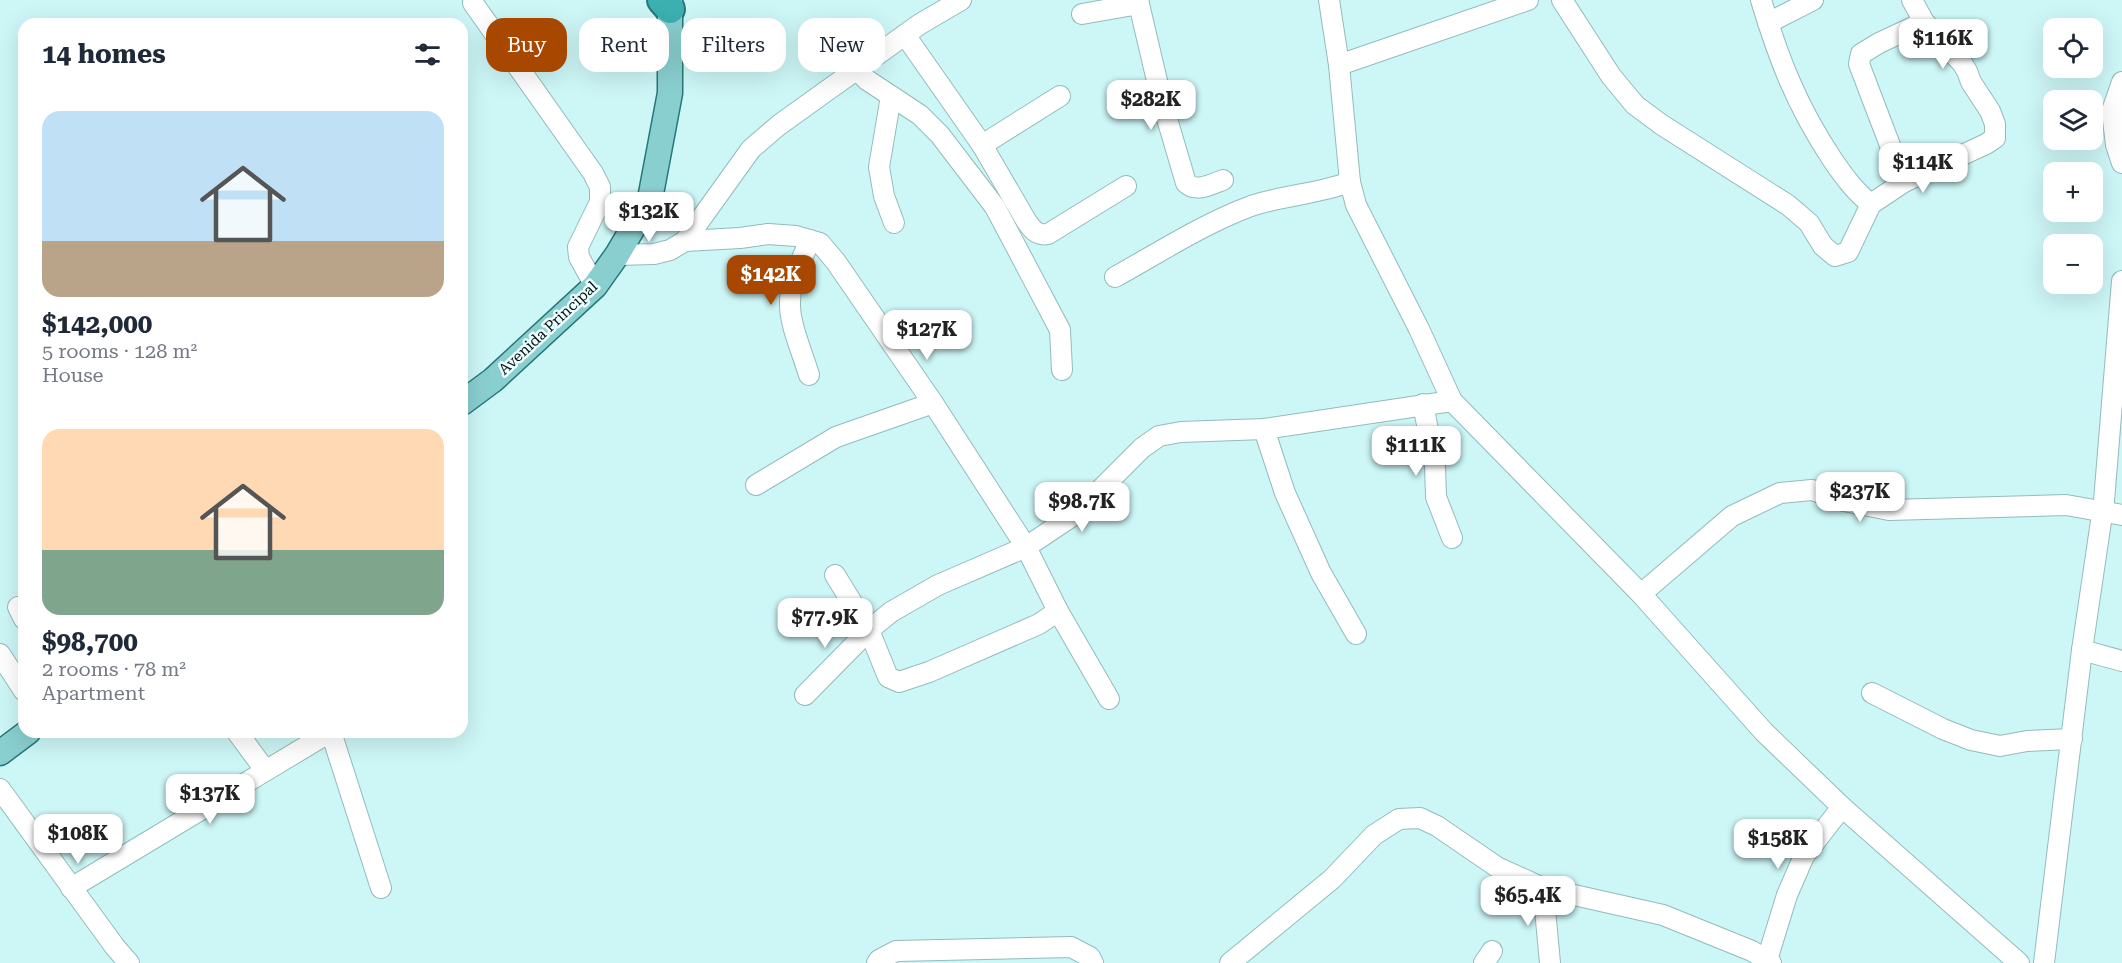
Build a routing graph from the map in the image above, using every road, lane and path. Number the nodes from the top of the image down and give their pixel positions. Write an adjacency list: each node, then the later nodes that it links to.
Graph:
1 (961, 0): 14 (street)
2 (1329, 0): 16 (street)
3 (1528, 0): 16 (street)
4 (1562, 0): 28 (street)
5 (1761, 0): 13 (street)
6 (1813, 0): 13 (street)
7 (1912, 0): 12 (street)
8 (1139, 2): 11 (street); 24 (street)
9 (473, 3): 35 (street)
10 (668, 3): 32 (main road, Avenida Principal)
11 (1082, 14)
12 (1924, 22): 26 (street); 26 (street)
13 (1768, 23): 28 (street)
14 (905, 35): 15 (street); 22 (street)
15 (885, 50)
16 (1339, 65): 25 (street)
17 (854, 72): 31 (street)
18 (860, 72): 20 (street)
19 (2122, 82): 23 (street)
20 (891, 96): 29 (street); 36 (street)
21 (1060, 96): 22 (street)
22 (982, 145): 27 (street)
23 (2122, 163)
24 (1223, 180)
25 (1350, 182): 33 (street); 39 (street)
26 (1904, 182): 28 (street)
27 (1126, 186)
28 (1871, 204)
29 (894, 223)
30 (810, 240): 31 (street); 37 (street); 40 (street)
31 (684, 241): 32 (street)
32 (617, 255): 35 (main road, Avenida Principal)
33 (1115, 277)
34 (2122, 281): 42 (street)
35 (595, 286): 38 (main road, Avenida Principal)
36 (1062, 370)
37 (809, 375)
38 (468, 399)
39 (1452, 401): 41 (street); 49 (street)
40 (933, 403): 44 (street); 47 (street)
41 (1423, 404): 43 (street); 46 (street)
42 (2116, 428): 45 (street)
43 (1264, 429): 47 (street); 52 (street)
44 (756, 485)
45 (2112, 513): 49 (street); 53 (street)
46 (1452, 538)
47 (1026, 547): 50 (street); 51 (street)
48 (835, 575): 51 (street)
49 (1641, 594): 68 (street)
50 (1058, 611): 51 (street); 59 (street)
51 (869, 630): 58 (street)
52 (1356, 634)
53 (2082, 650): 55 (street); 64 (street)
54 (0, 654): 56 (street)
55 (2122, 661)
56 (18, 682)
57 (1872, 693): 64 (street)
58 (806, 695)
59 (1109, 699)
60 (20, 738): 65 (main road)
61 (241, 738): 66 (street)
62 (321, 738): 66 (street)
63 (333, 738): 70 (street)
64 (2072, 739): 79 (street)
65 (0, 753)
66 (265, 770): 69 (street)
67 (0, 789): 69 (street)
68 (1842, 807): 72 (street); 78 (street)
69 (71, 888): 73 (street)
70 (381, 888)
71 (1543, 888): 72 (street); 76 (street); 77 (street)
72 (1769, 961)
73 (129, 963)
74 (877, 963): 75 (street)
75 (1093, 963)
76 (1230, 963)
77 (1550, 963)
78 (2019, 963)
79 (2044, 963)

